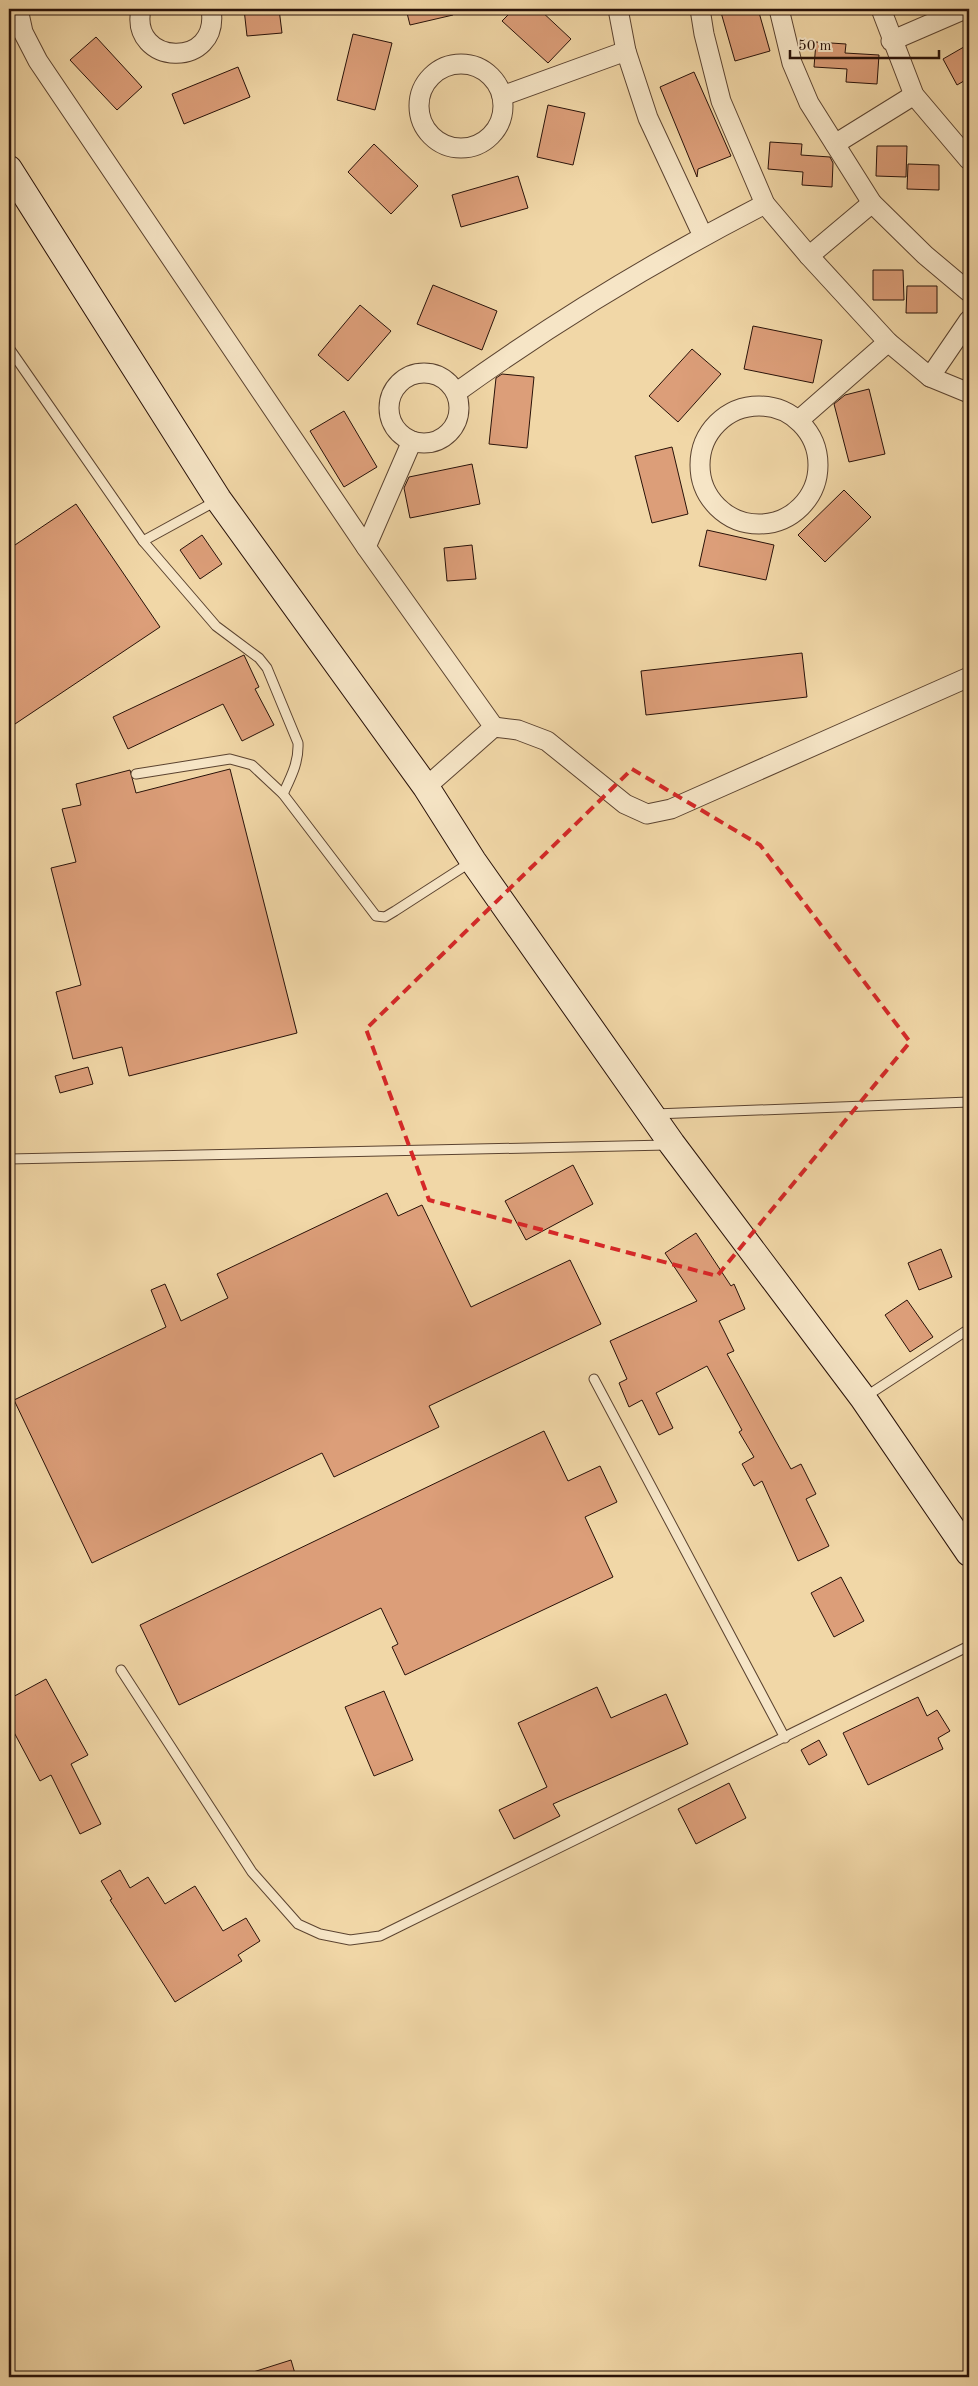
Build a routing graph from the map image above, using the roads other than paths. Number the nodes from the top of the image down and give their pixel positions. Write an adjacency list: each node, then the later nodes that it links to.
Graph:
1 (18, 9): 31 (street)
2 (142, 9): 3 (street)
3 (211, 9)
4 (618, 9): 10 (street)
5 (700, 9): 17 (street)
6 (779, 9): 13 (street)
7 (881, 9): 9 (street)
8 (965, 9): 9 (street)
9 (892, 41): 11 (street)
10 (626, 51): 12 (street); 18 (street)
11 (914, 94): 13 (street); 14 (street)
12 (502, 96): 12 (street)
13 (835, 144): 16 (street)
14 (969, 160)
15 (9, 169): 29 (main road)
16 (872, 203): 19 (street); 20 (street)
17 (765, 204): 18 (street); 19 (street)
18 (703, 236): 25 (street)
19 (809, 256): 22 (street)
20 (969, 292)
21 (969, 320): 24 (street)
22 (888, 342): 24 (street); 27 (street)
23 (9, 348): 30 (lane)
24 (930, 377): 26 (street)
25 (456, 392): 28 (street); 28 (street)
26 (969, 393)
27 (799, 420): 27 (street)
28 (412, 441): 31 (street)
29 (218, 499): 30 (lane); 35 (main road)
30 (143, 541): 36 (lane)
31 (366, 546): 33 (street)
32 (969, 677): 33 (street)
33 (494, 728): 35 (street)
34 (136, 774): 36 (lane)
35 (426, 788): 37 (main road)
36 (283, 794): 37 (lane)
37 (473, 861): 39 (main road)
38 (969, 1102): 39 (lane)
39 (651, 1114): 40 (main road)
40 (672, 1144): 41 (lane); 44 (main road)
41 (9, 1158)
42 (968, 1334): 44 (lane)
43 (594, 1379): 48 (lane)
44 (863, 1398): 45 (main road)
45 (969, 1553)
46 (969, 1646): 48 (lane)
47 (121, 1670): 48 (lane)
48 (785, 1738)

